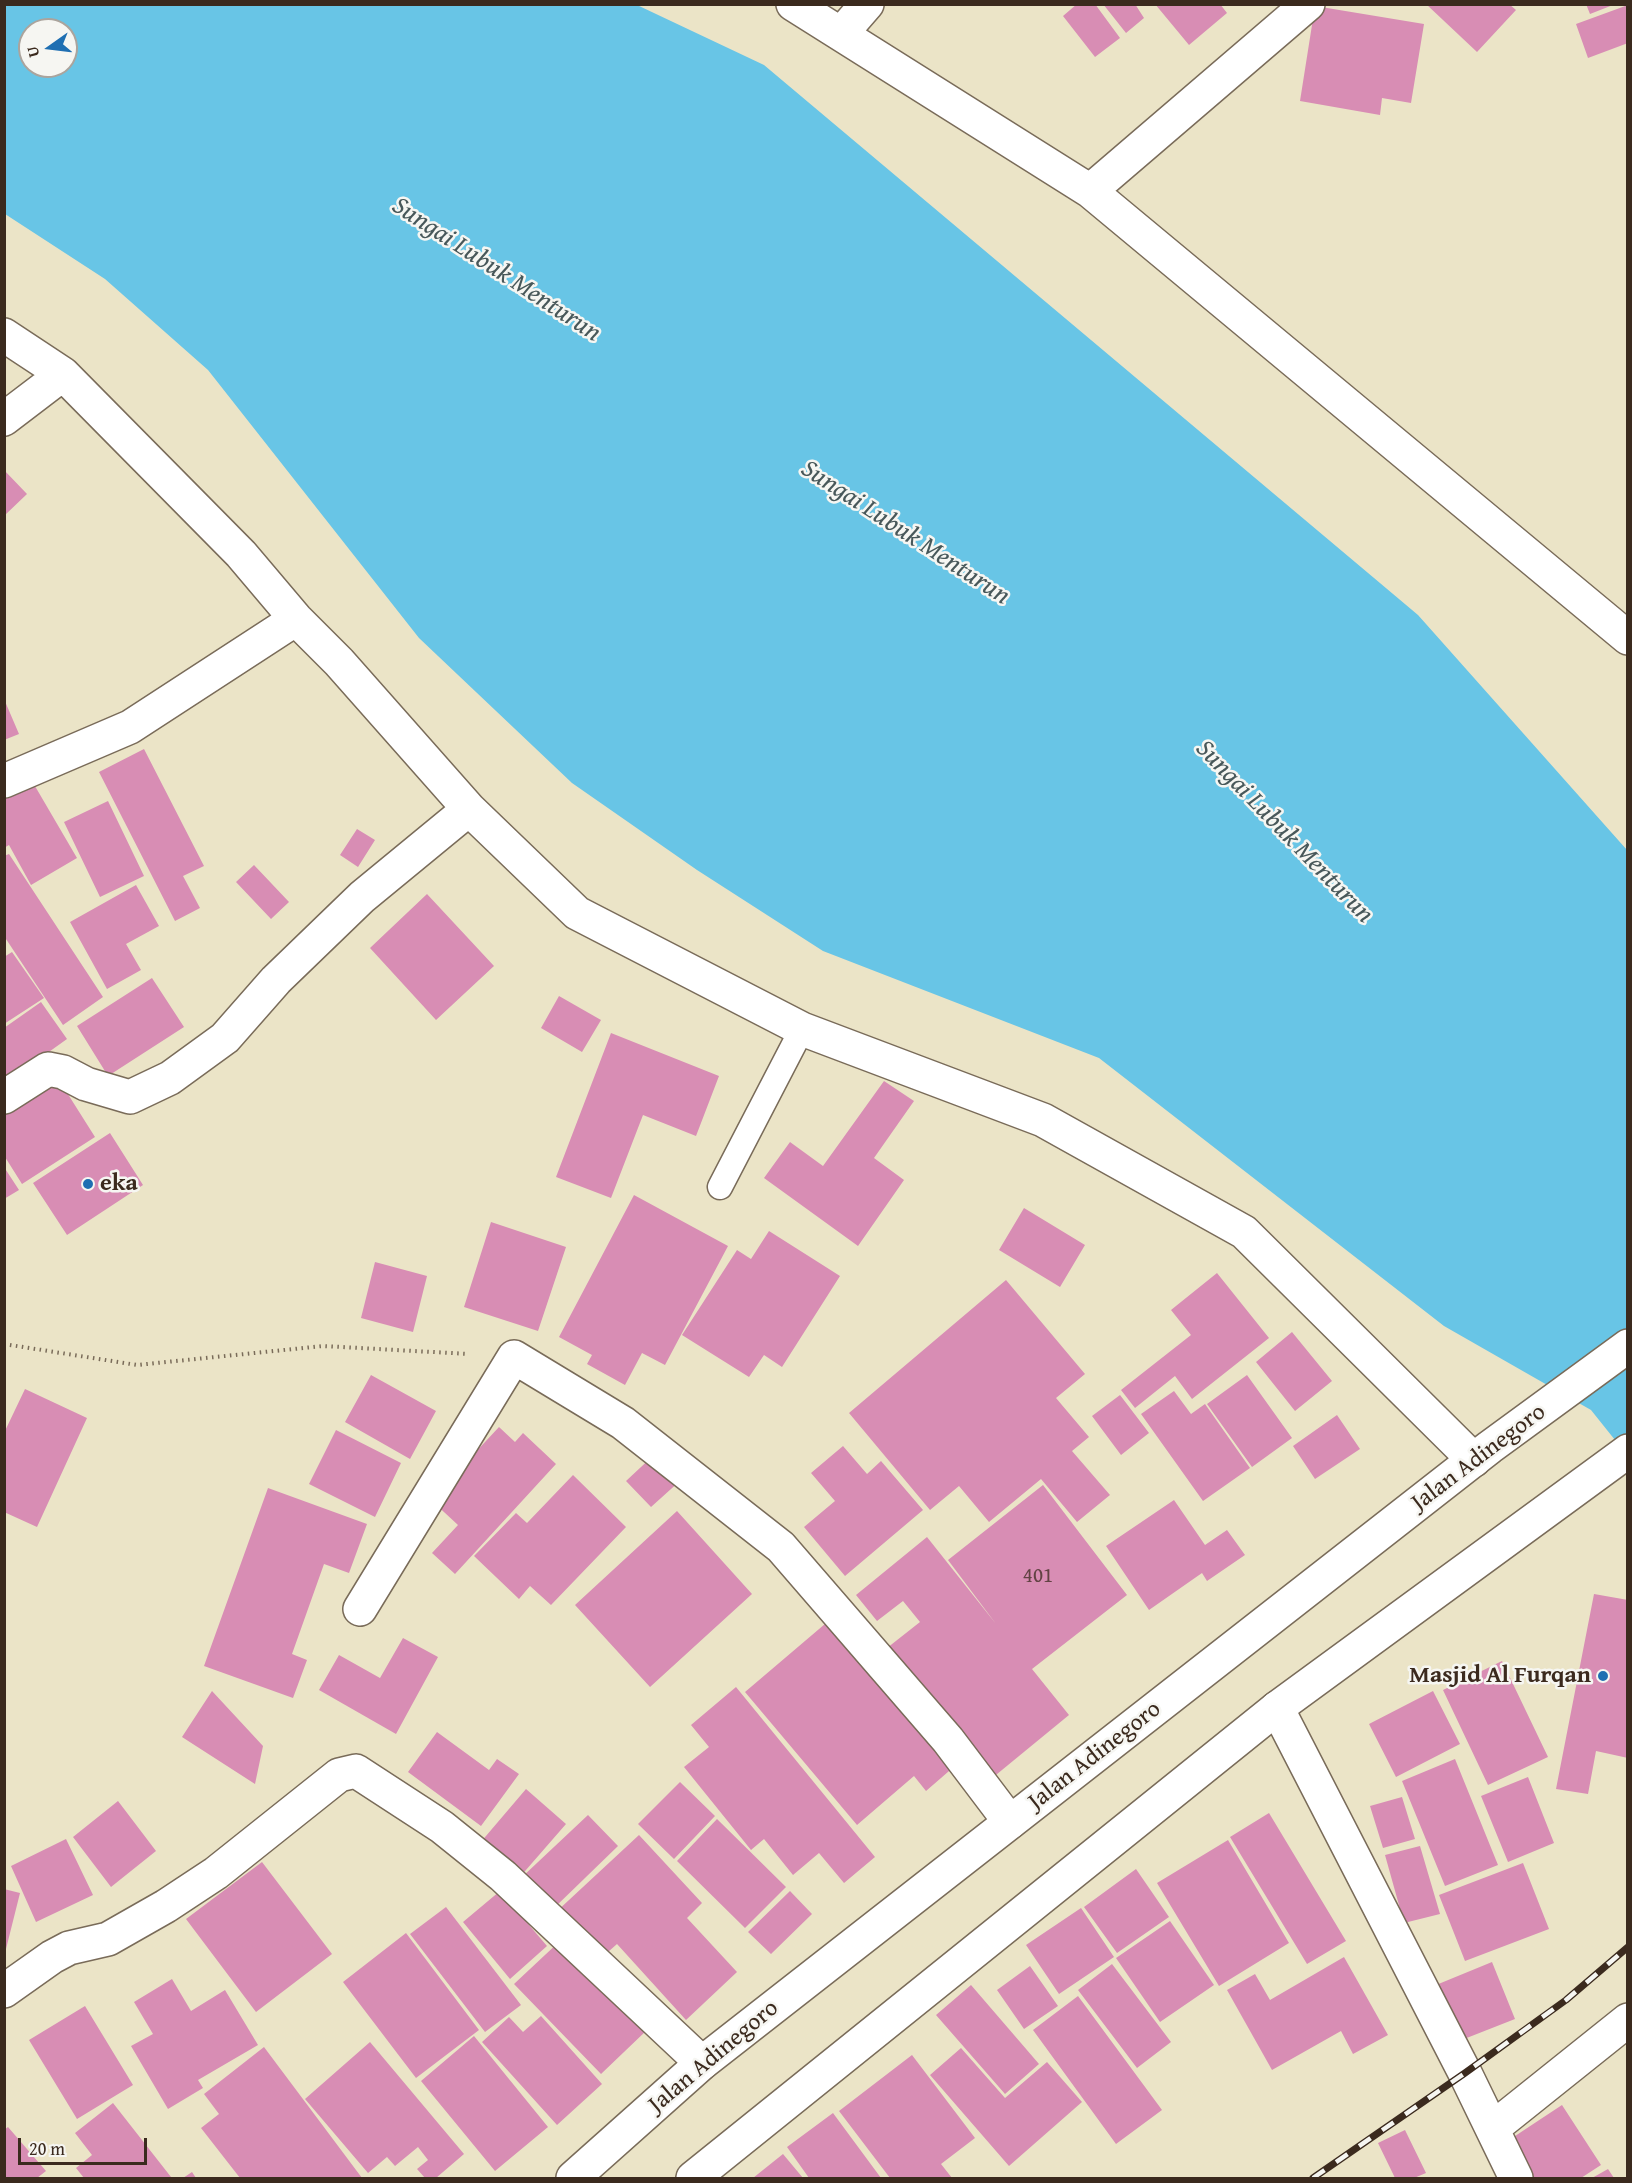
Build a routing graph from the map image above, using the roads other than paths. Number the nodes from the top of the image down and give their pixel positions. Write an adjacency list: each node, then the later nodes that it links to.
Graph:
1 (867, 4): 4 (main road)
2 (1308, 4): 5 (main road)
3 (794, 5): 4 (main road)
4 (841, 34): 5 (main road)
5 (1090, 191): 10 (main road)
6 (4, 335): 7 (main road)
7 (63, 374): 8 (main road); 9 (main road)
8 (4, 420)
9 (296, 619): 11 (main road); 12 (main road)
10 (1628, 639)
11 (4, 781)
12 (469, 809): 13 (main road); 14 (main road)
13 (801, 1029): 15 (lane); 18 (main road)
14 (4, 1097)
15 (720, 1187)
16 (1628, 1346): 18 (main road, Jalan Adinegoro)
17 (1628, 1451): 20 (main road)
18 (1482, 1454): 21 (main road, Jalan Adinegoro)
19 (360, 1609): 21 (main road)
20 (1277, 1708): 25 (main road); 27 (main road)
21 (1010, 1822): 24 (main road, Jalan Adinegoro)
22 (4, 1991): 24 (main road)
23 (1628, 2020): 25 (main road)
24 (702, 2063): 26 (main road, Jalan Adinegoro)
25 (1493, 2128): 28 (main road)
26 (573, 2178)
27 (693, 2178)
28 (1515, 2178)

